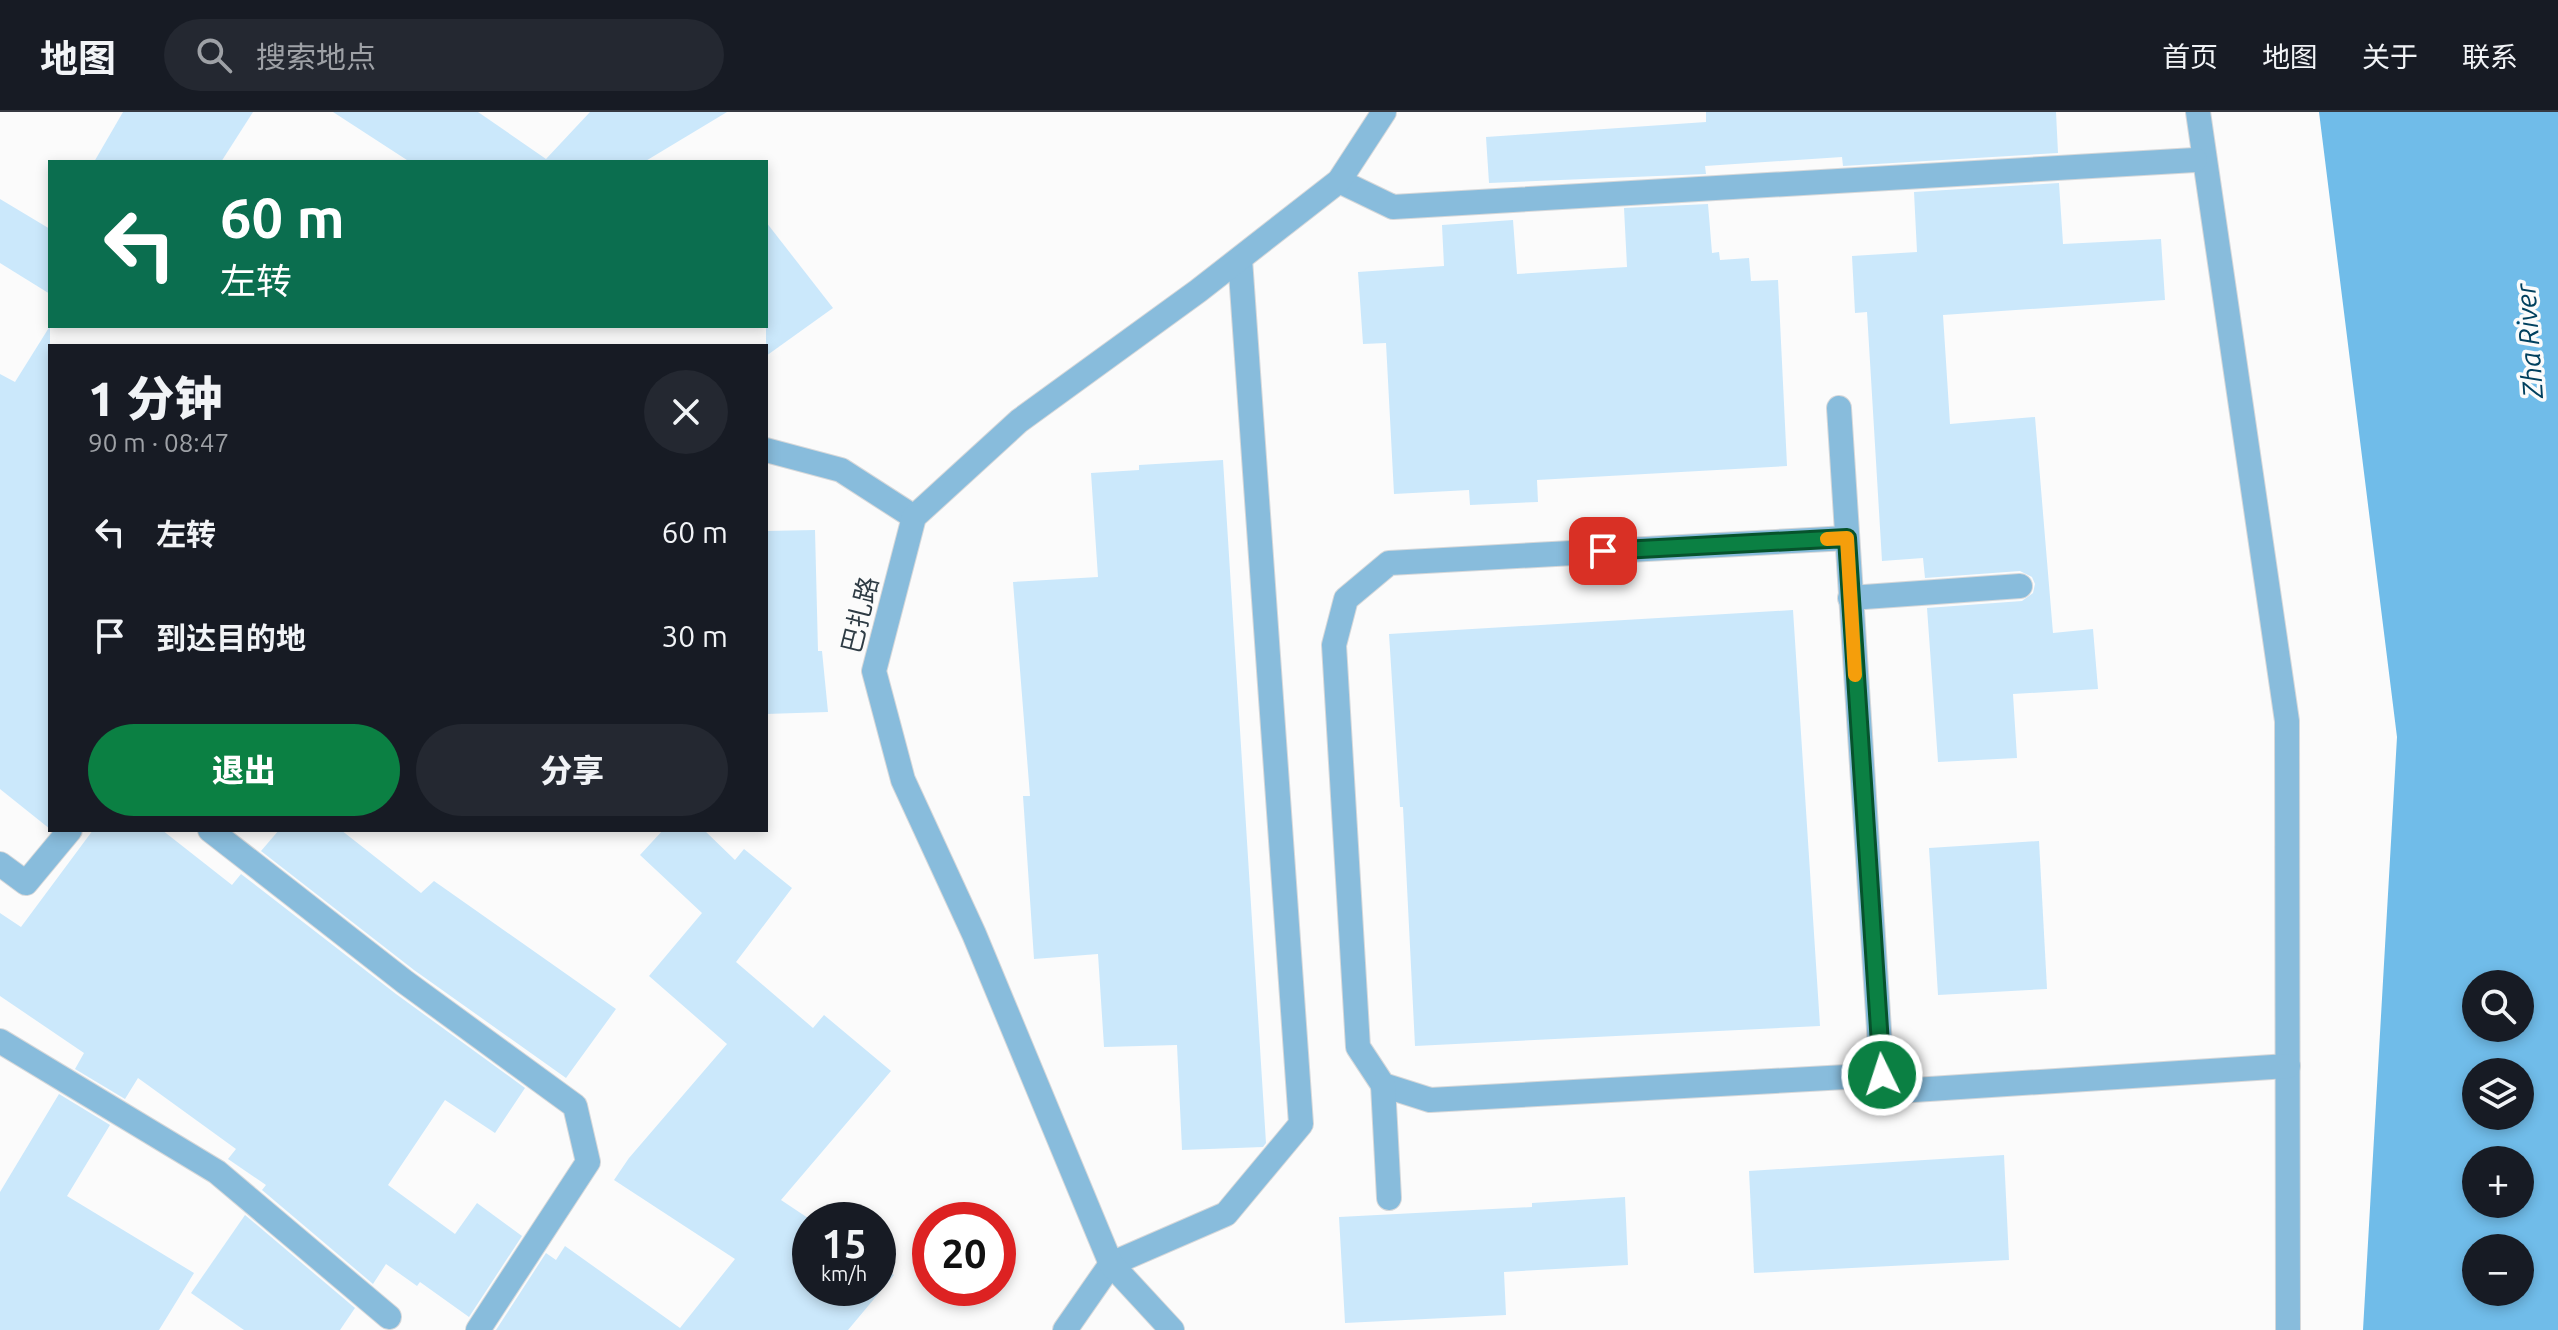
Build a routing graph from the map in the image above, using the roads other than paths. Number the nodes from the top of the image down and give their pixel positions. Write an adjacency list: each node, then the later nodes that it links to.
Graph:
1 (1384, 112): 4 (street)
2 (2198, 112): 16 (street)
3 (2195, 160): 4 (street)
4 (1339, 181): 5 (street)
5 (1240, 259): 8 (street); 20 (street)
6 (1839, 408): 9 (street)
7 (768, 451): 8 (street)
8 (914, 517): 20 (street, 巴扎路)
9 (1847, 538): 11 (street); 18 (street)
10 (2020, 586): 11 (street)
11 (1850, 598): 17 (street)
12 (68, 832): 14 (street)
13 (223, 834): 22 (street)
14 (0, 864)
15 (0, 1041): 21 (street)
16 (2288, 1066): 17 (street); 25 (street)
17 (1882, 1075): 18 (street)
18 (1383, 1085): 19 (street)
19 (1389, 1198)
20 (1111, 1264): 23 (street); 24 (street, 巴扎路)
21 (391, 1326)
22 (478, 1330)
23 (1065, 1330)
24 (1172, 1330)
25 (2288, 1330)

